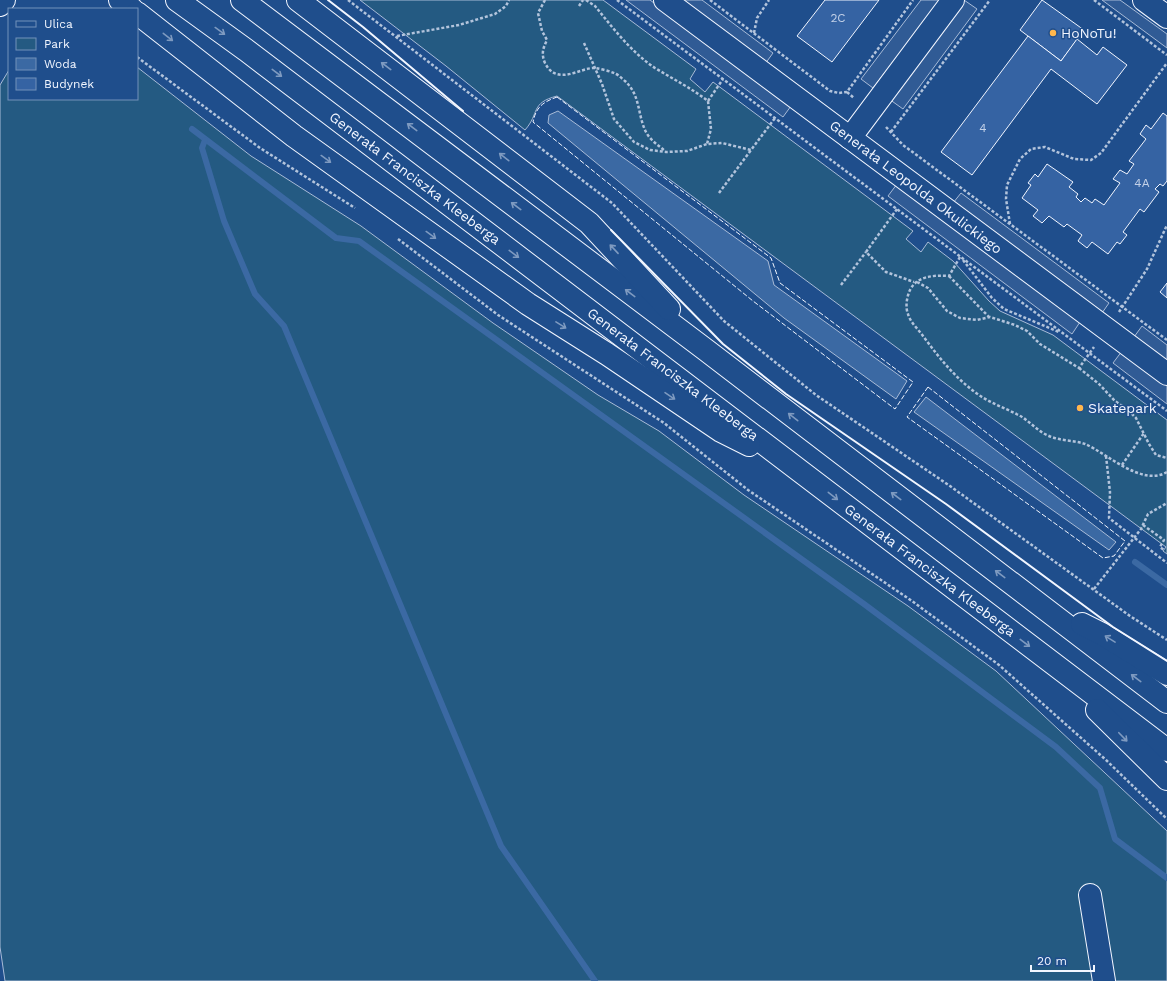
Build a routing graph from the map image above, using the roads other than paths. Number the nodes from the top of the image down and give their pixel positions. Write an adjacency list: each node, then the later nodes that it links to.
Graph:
1 (4, 0): 9 (main road)
2 (120, 0): 10 (main road)
3 (177, 0): 16 (main road, Generała Franciszka Kleeberga, one-way to 16)
4 (242, 0): 14 (main road, one-way to 4)
5 (298, 0): 14 (main road, one-way to 5)
6 (664, 0): 13 (main road, Generała Leopolda Okulickiego)
7 (953, 0): 13 (main road)
8 (1147, 1): 12 (main road)
9 (0, 4)
10 (131, 8)
11 (138, 14): 16 (main road, one-way to 16)
12 (1167, 17)
13 (850, 138): 15 (main road, Generała Leopolda Okulickiego)
14 (706, 350): 17 (main road, one-way to 14)
15 (1167, 374)
16 (802, 472): 18 (main road, Generała Franciszka Kleeberga, one-way to 18)
17 (1031, 598): 19 (main road, one-way to 17); 20 (main road, one-way to 17)
18 (1047, 659): 21 (main road, Generała Franciszka Kleeberga); 22 (main road, one-way to 22)
19 (1167, 674)
20 (1167, 702)
21 (1167, 750)
22 (1167, 779)
23 (1090, 895): 24 (main road)
24 (1104, 981)

